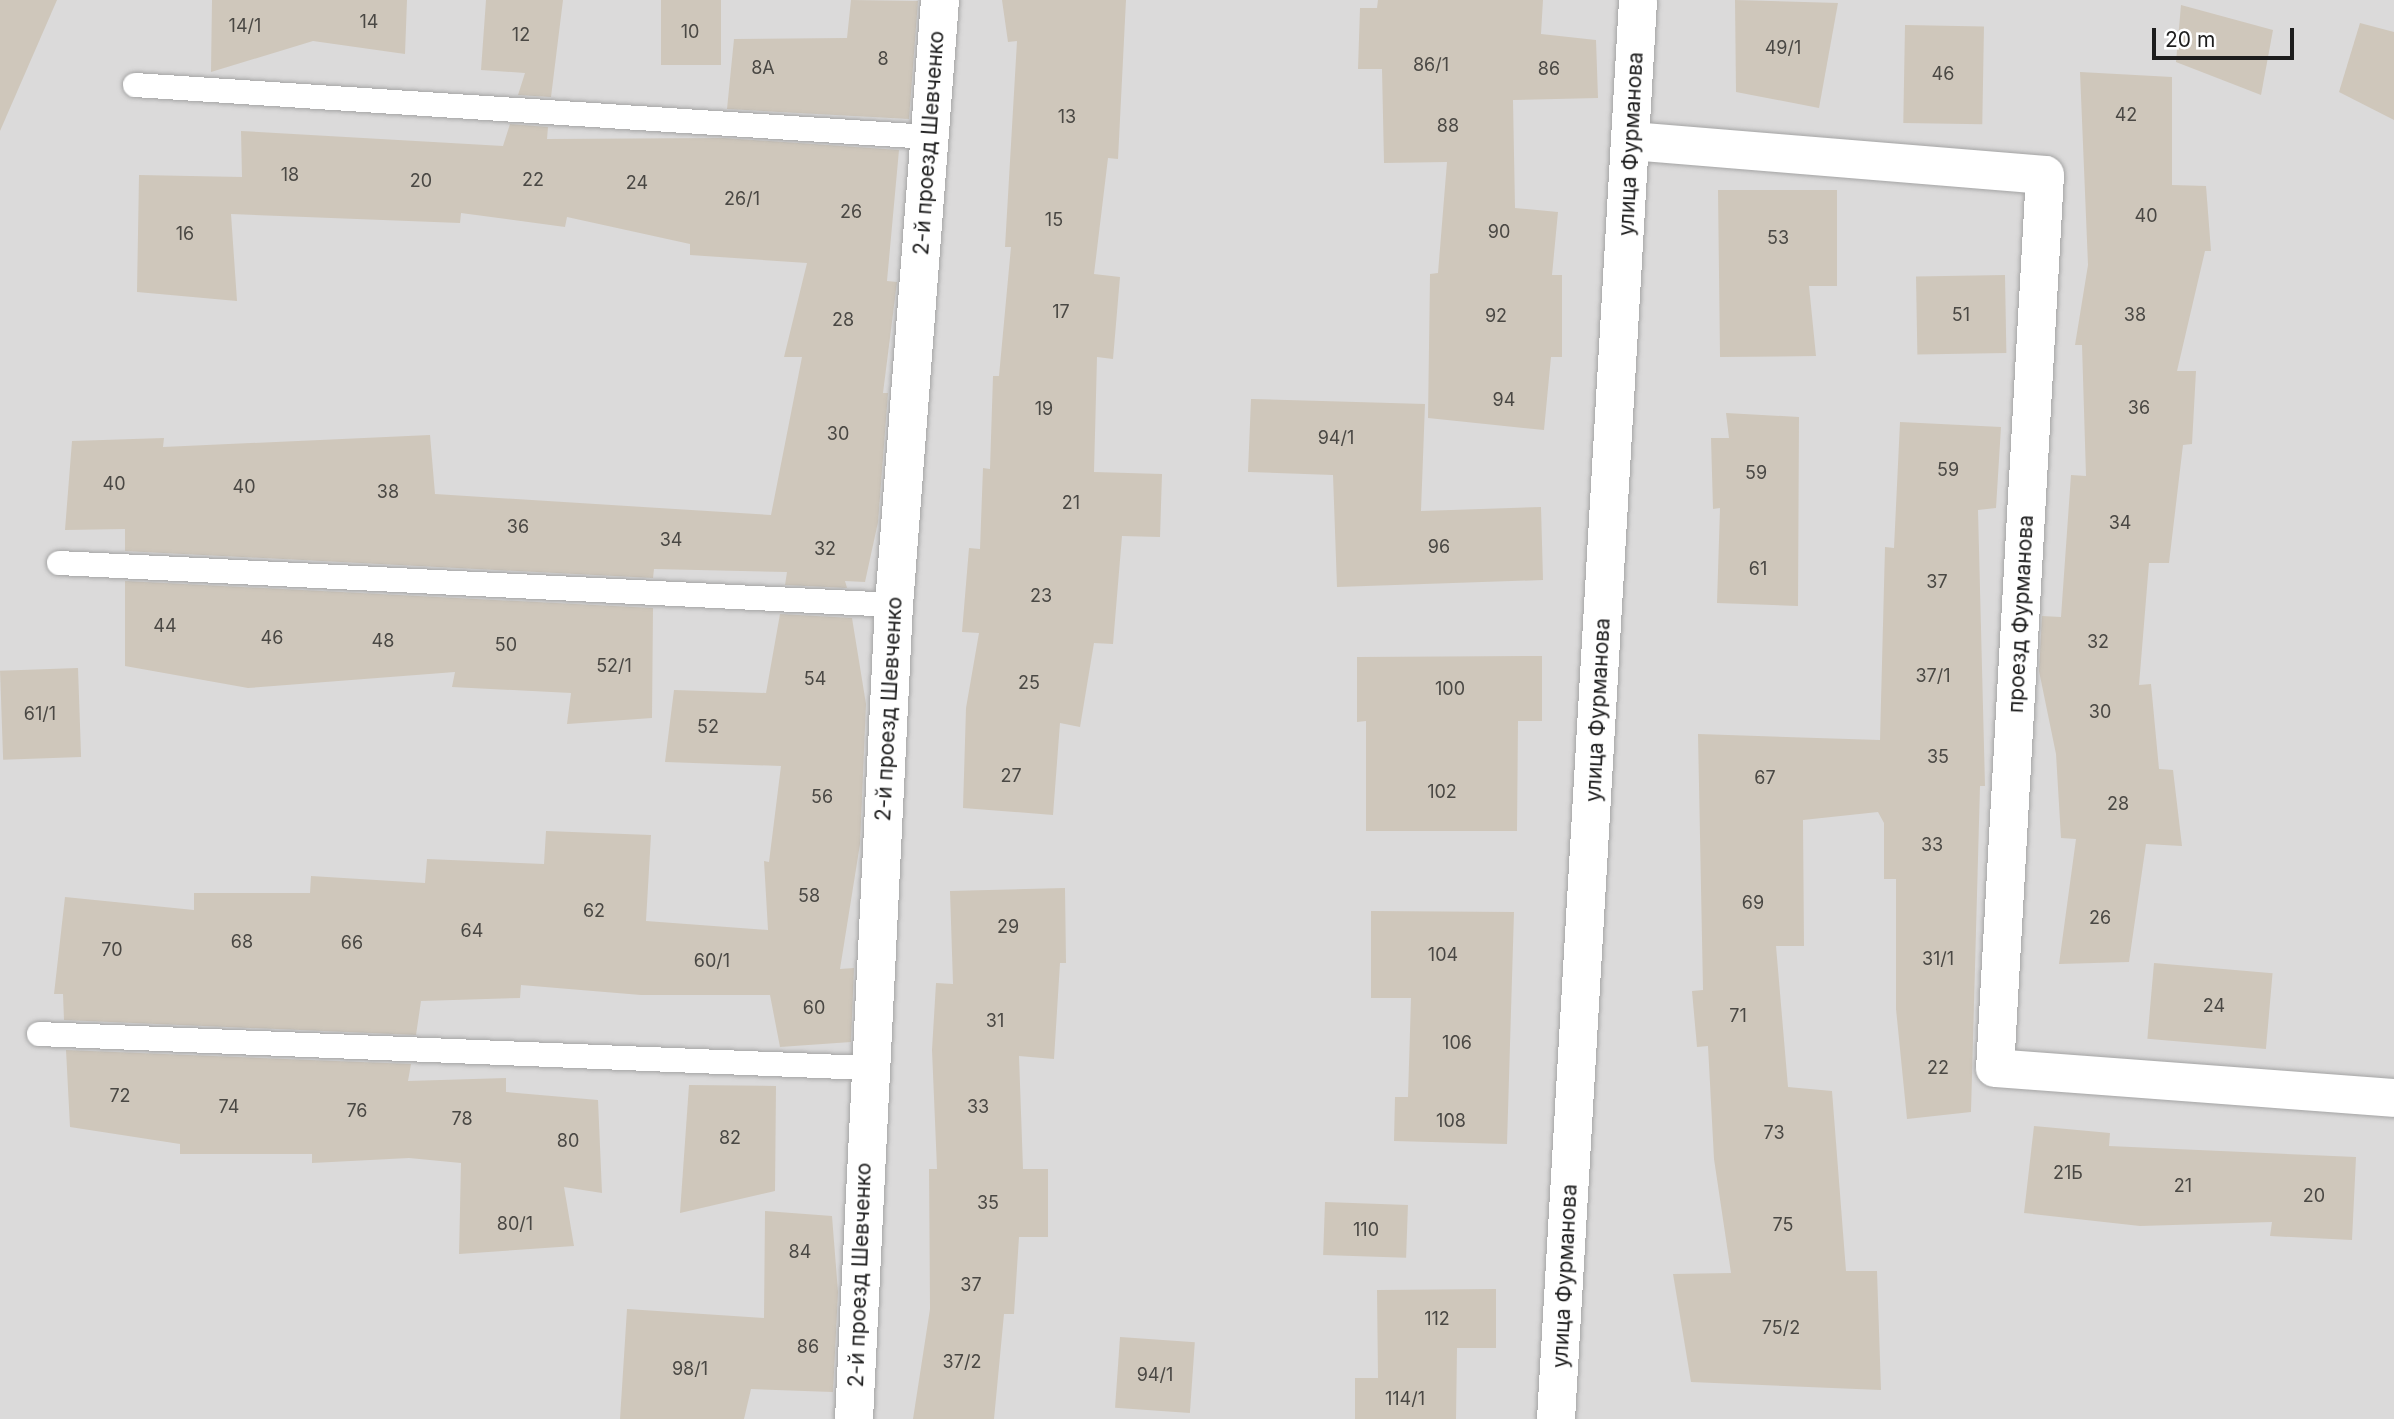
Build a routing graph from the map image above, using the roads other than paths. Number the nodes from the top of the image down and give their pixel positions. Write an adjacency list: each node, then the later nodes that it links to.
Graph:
1 (940, 0): 4 (street, 2-й проезд Шевченко)
2 (1638, 0): 5 (street, улица Фурманова)
3 (135, 85): 4 (lane)
4 (929, 137): 7 (street, 2-й проезд Шевченко)
5 (1632, 141): 10 (street, проезд Фурманова); 12 (street, улица Фурманова)
6 (58, 563): 7 (lane)
7 (894, 604): 9 (street, 2-й проезд Шевченко)
8 (39, 1034): 9 (lane)
9 (868, 1068): 11 (street, 2-й проезд Шевченко)
10 (2394, 1098)
11 (854, 1419)
12 (1556, 1419)

